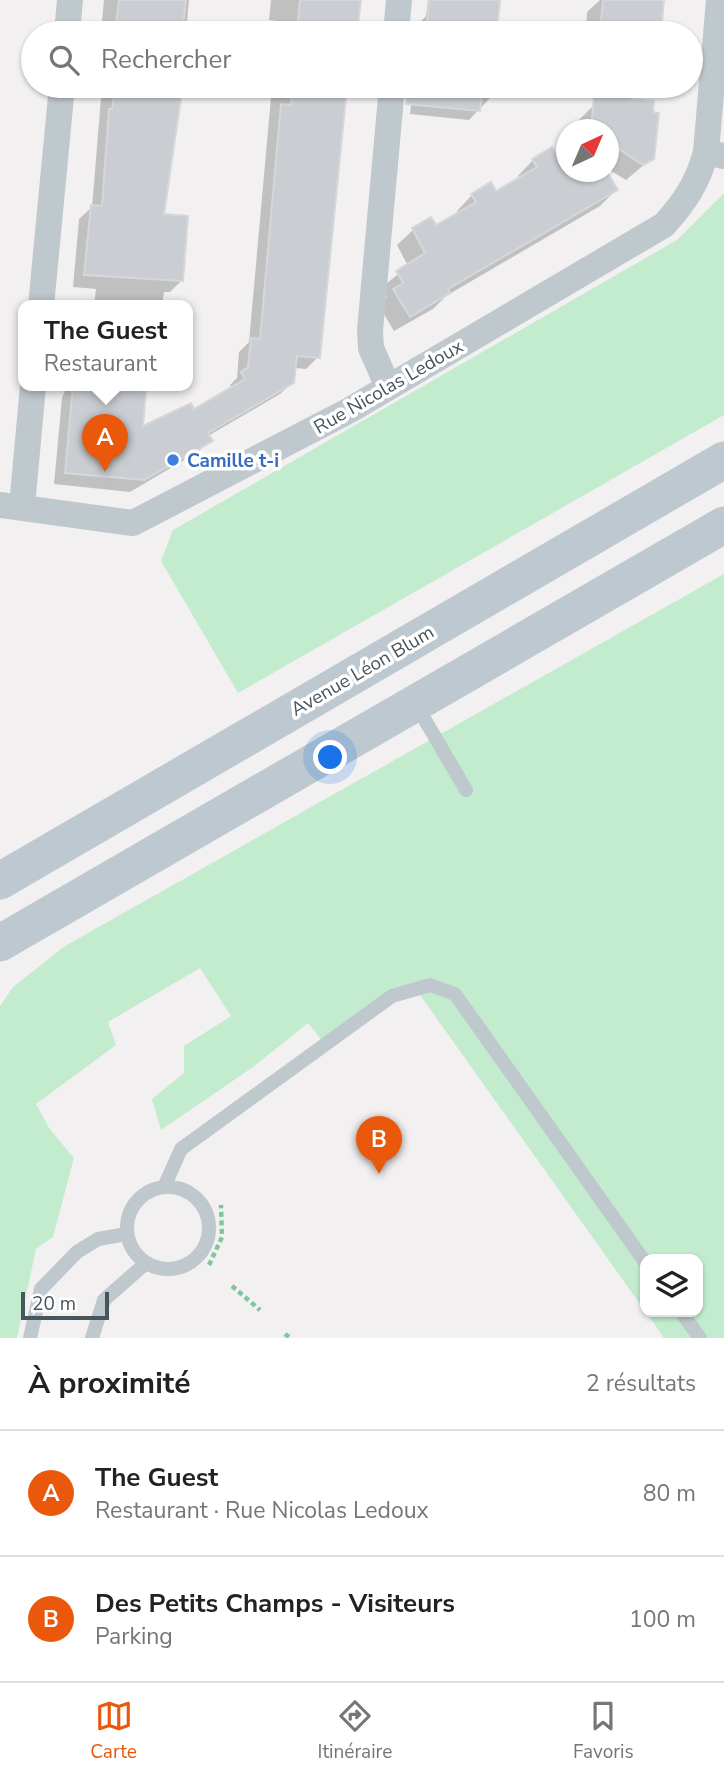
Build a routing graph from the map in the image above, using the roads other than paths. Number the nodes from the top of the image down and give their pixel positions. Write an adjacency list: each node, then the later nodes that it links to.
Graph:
1 (71, 0): 4 (street)
2 (399, 0): 5 (street)
3 (719, 0): 8 (street, Rue Nicolas Ledoux)
4 (68, 21)
5 (397, 21)
6 (61, 98): 9 (street)
7 (390, 98): 10 (street)
8 (715, 154): 10 (street, Rue Nicolas Ledoux)
9 (42, 300)
10 (388, 387): 13 (street, Rue Nicolas Ledoux)
11 (32, 391): 13 (street)
12 (724, 460): 17 (main road, Avenue Léon Blum)
13 (11, 506)
14 (724, 525): 15 (main road)
15 (415, 703): 16 (lane); 18 (main road)
16 (466, 790)
17 (0, 881)
18 (0, 943)
19 (164, 1187): 20 (lane); 21 (lane); 22 (lane)
20 (127, 1234): 22 (lane); 24 (lane)
21 (640, 1255)
22 (146, 1263): 25 (lane)
23 (684, 1317): 26 (lane)
24 (30, 1338)
25 (92, 1338)
26 (699, 1338)

